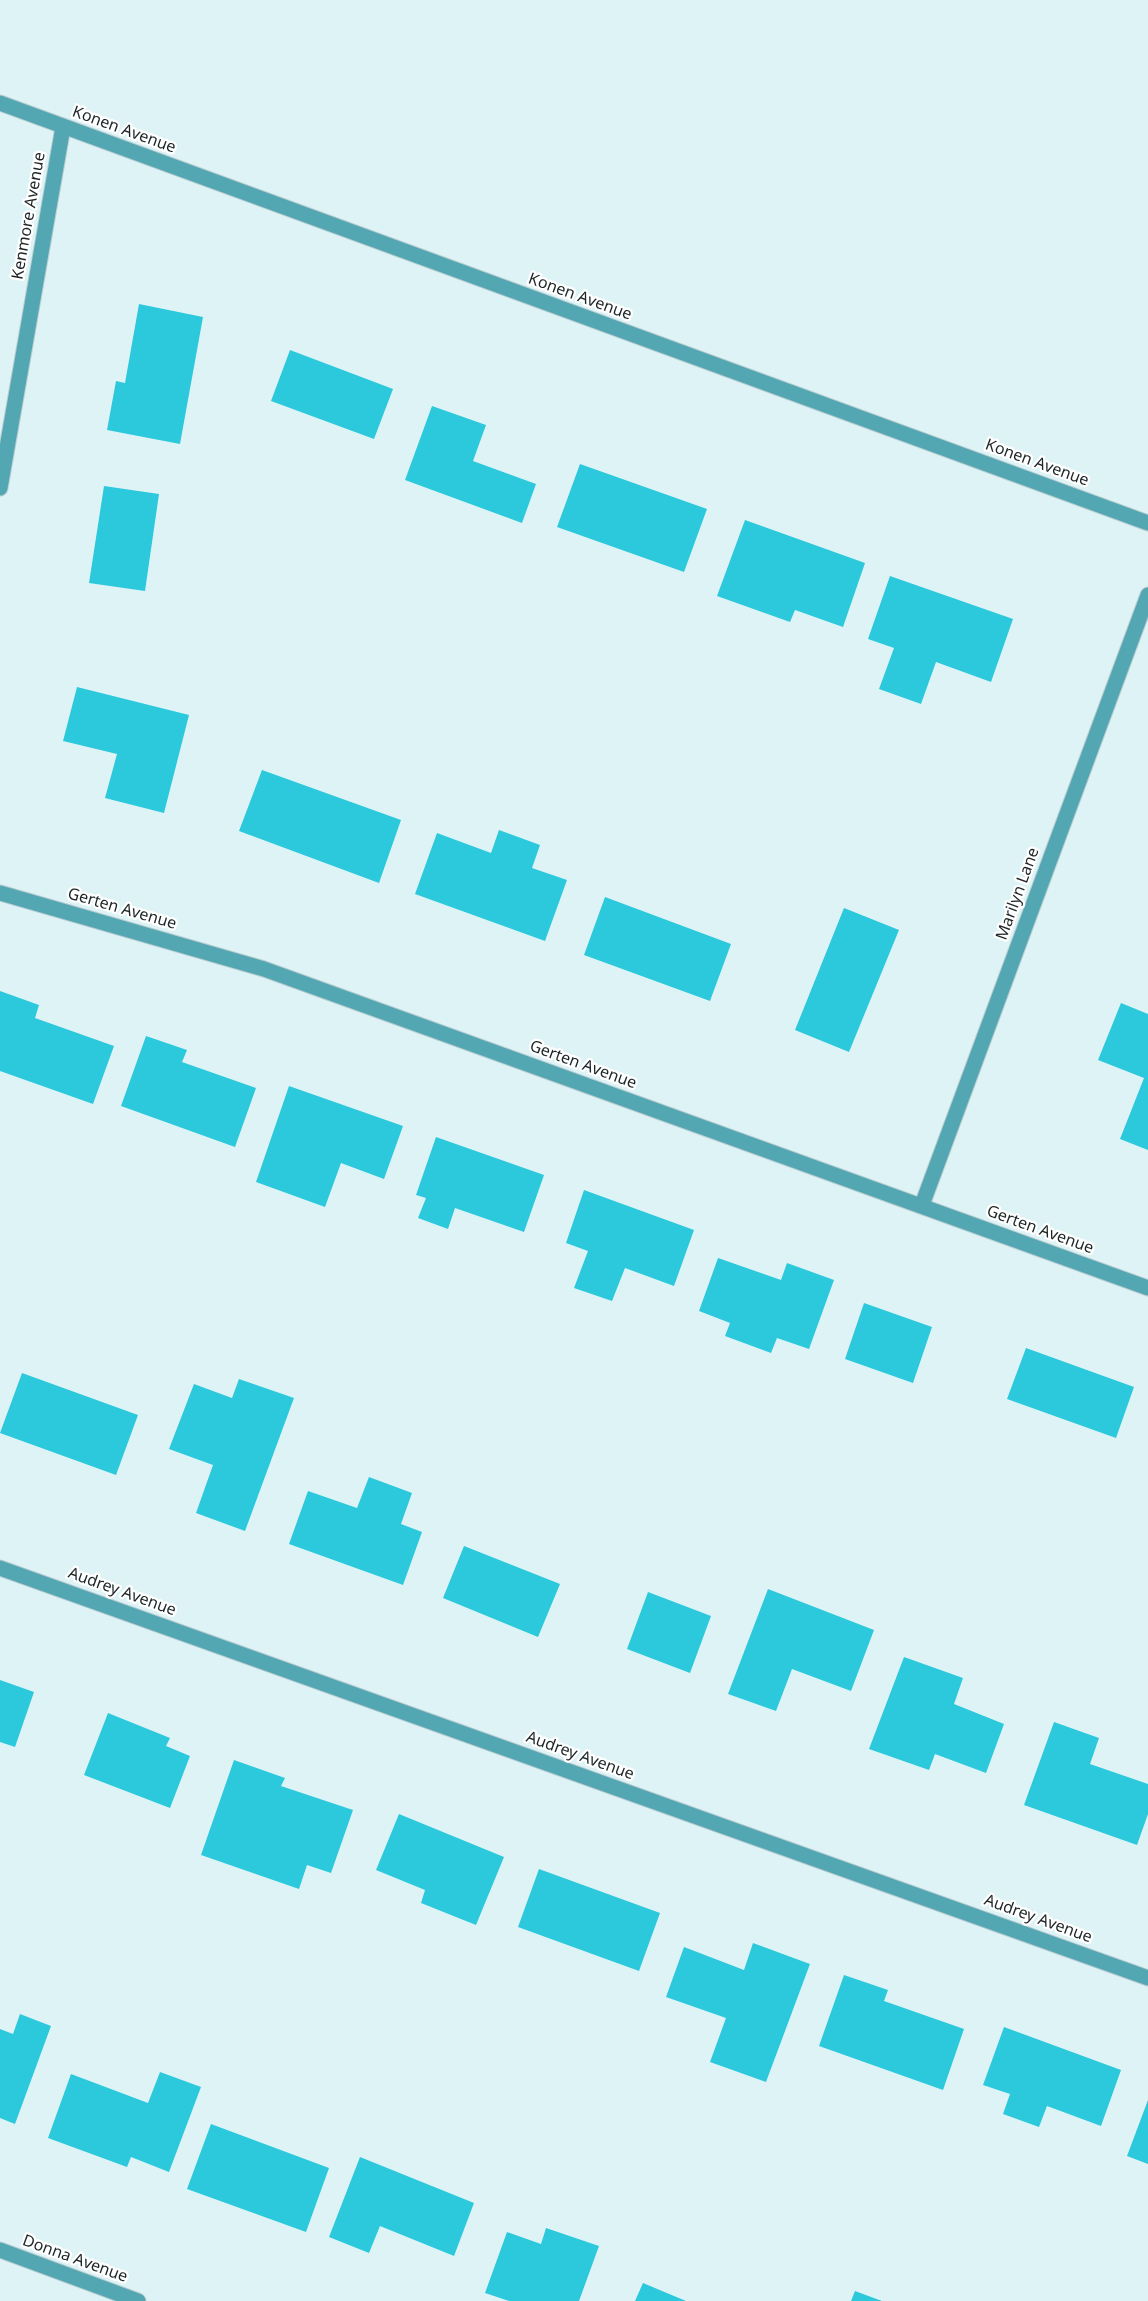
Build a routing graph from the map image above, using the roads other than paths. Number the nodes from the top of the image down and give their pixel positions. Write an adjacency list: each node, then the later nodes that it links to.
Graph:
1 (0, 104): 2 (street, Konen Avenue)
2 (63, 127): 3 (street, Kenmore Avenue); 4 (street, Konen Avenue)
3 (0, 488)
4 (1148, 523)
5 (1148, 595): 7 (street, Marilyn Lane)
6 (0, 893): 7 (street, Gerten Avenue)
7 (922, 1205): 8 (street, Gerten Avenue)
8 (1148, 1288)
9 (0, 1568): 10 (street, Audrey Avenue)
10 (1148, 1978)
11 (0, 2250): 12 (street, Donna Avenue)
12 (138, 2301)

